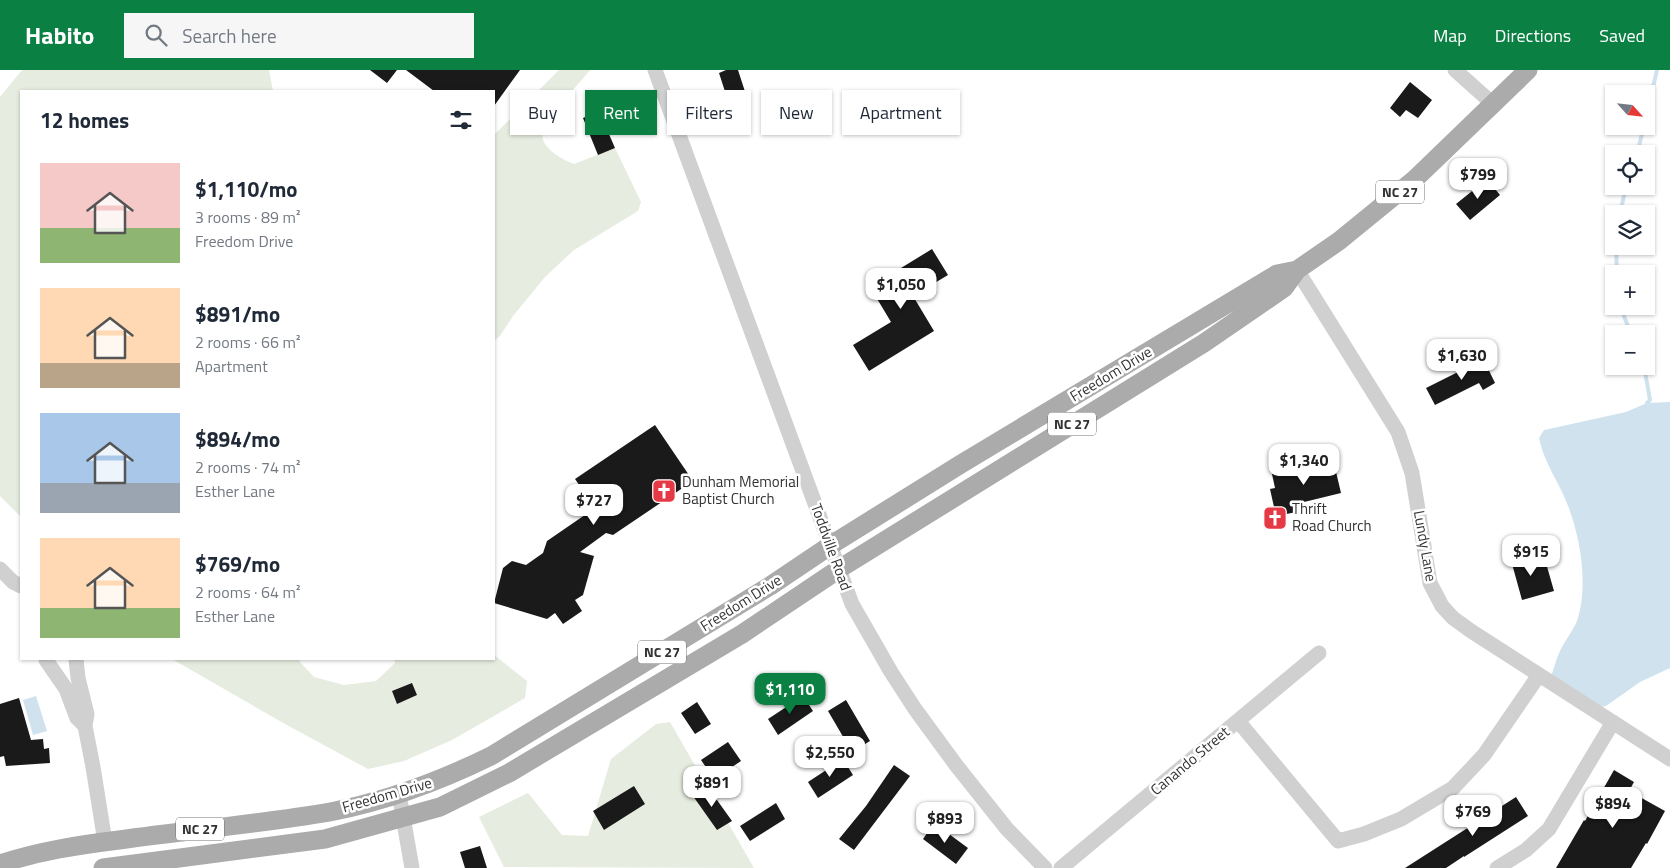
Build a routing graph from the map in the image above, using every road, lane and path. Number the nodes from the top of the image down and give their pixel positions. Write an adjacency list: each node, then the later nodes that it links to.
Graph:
1 (655, 70): 6 (street, Toddville Road)
2 (1455, 70): 4 (street)
3 (1528, 70): 4 (main road, Freedom Drive / NC 27)
4 (1492, 104): 5 (main road, Freedom Drive / NC 27)
5 (1297, 270): 6 (main road, Freedom Drive / NC 27); 8 (main road, Freedom Drive / NC 27); 14 (street, Lundy Lane)
6 (831, 544): 8 (street, Toddville Road); 19 (main road, Freedom Drive / NC 27)
7 (0, 569): 9 (street)
8 (839, 569): 20 (main road, Freedom Drive / NC 27); 25 (street, Toddville Road)
9 (17, 584): 10 (street)
10 (20, 597)
11 (1319, 653): 15 (street, Canando Street)
12 (47, 660): 17 (street)
13 (76, 660): 17 (street)
14 (1540, 675): 15 (street); 16 (street, Lundy Lane)
15 (1238, 721): 26 (street, Canando Street)
16 (1613, 722): 18 (street, Lundy Lane); 27 (street)
17 (85, 726): 21 (street)
18 (1670, 759)
19 (399, 794): 20 (street); 21 (main road, Freedom Drive / NC 27)
20 (403, 818): 23 (main road, Freedom Drive / NC 27); 24 (street)
21 (105, 842): 22 (main road, Freedom Drive / NC 27)
22 (0, 864)
23 (103, 868)
24 (412, 868)
25 (1045, 868)
26 (1061, 868)
27 (1497, 868)

